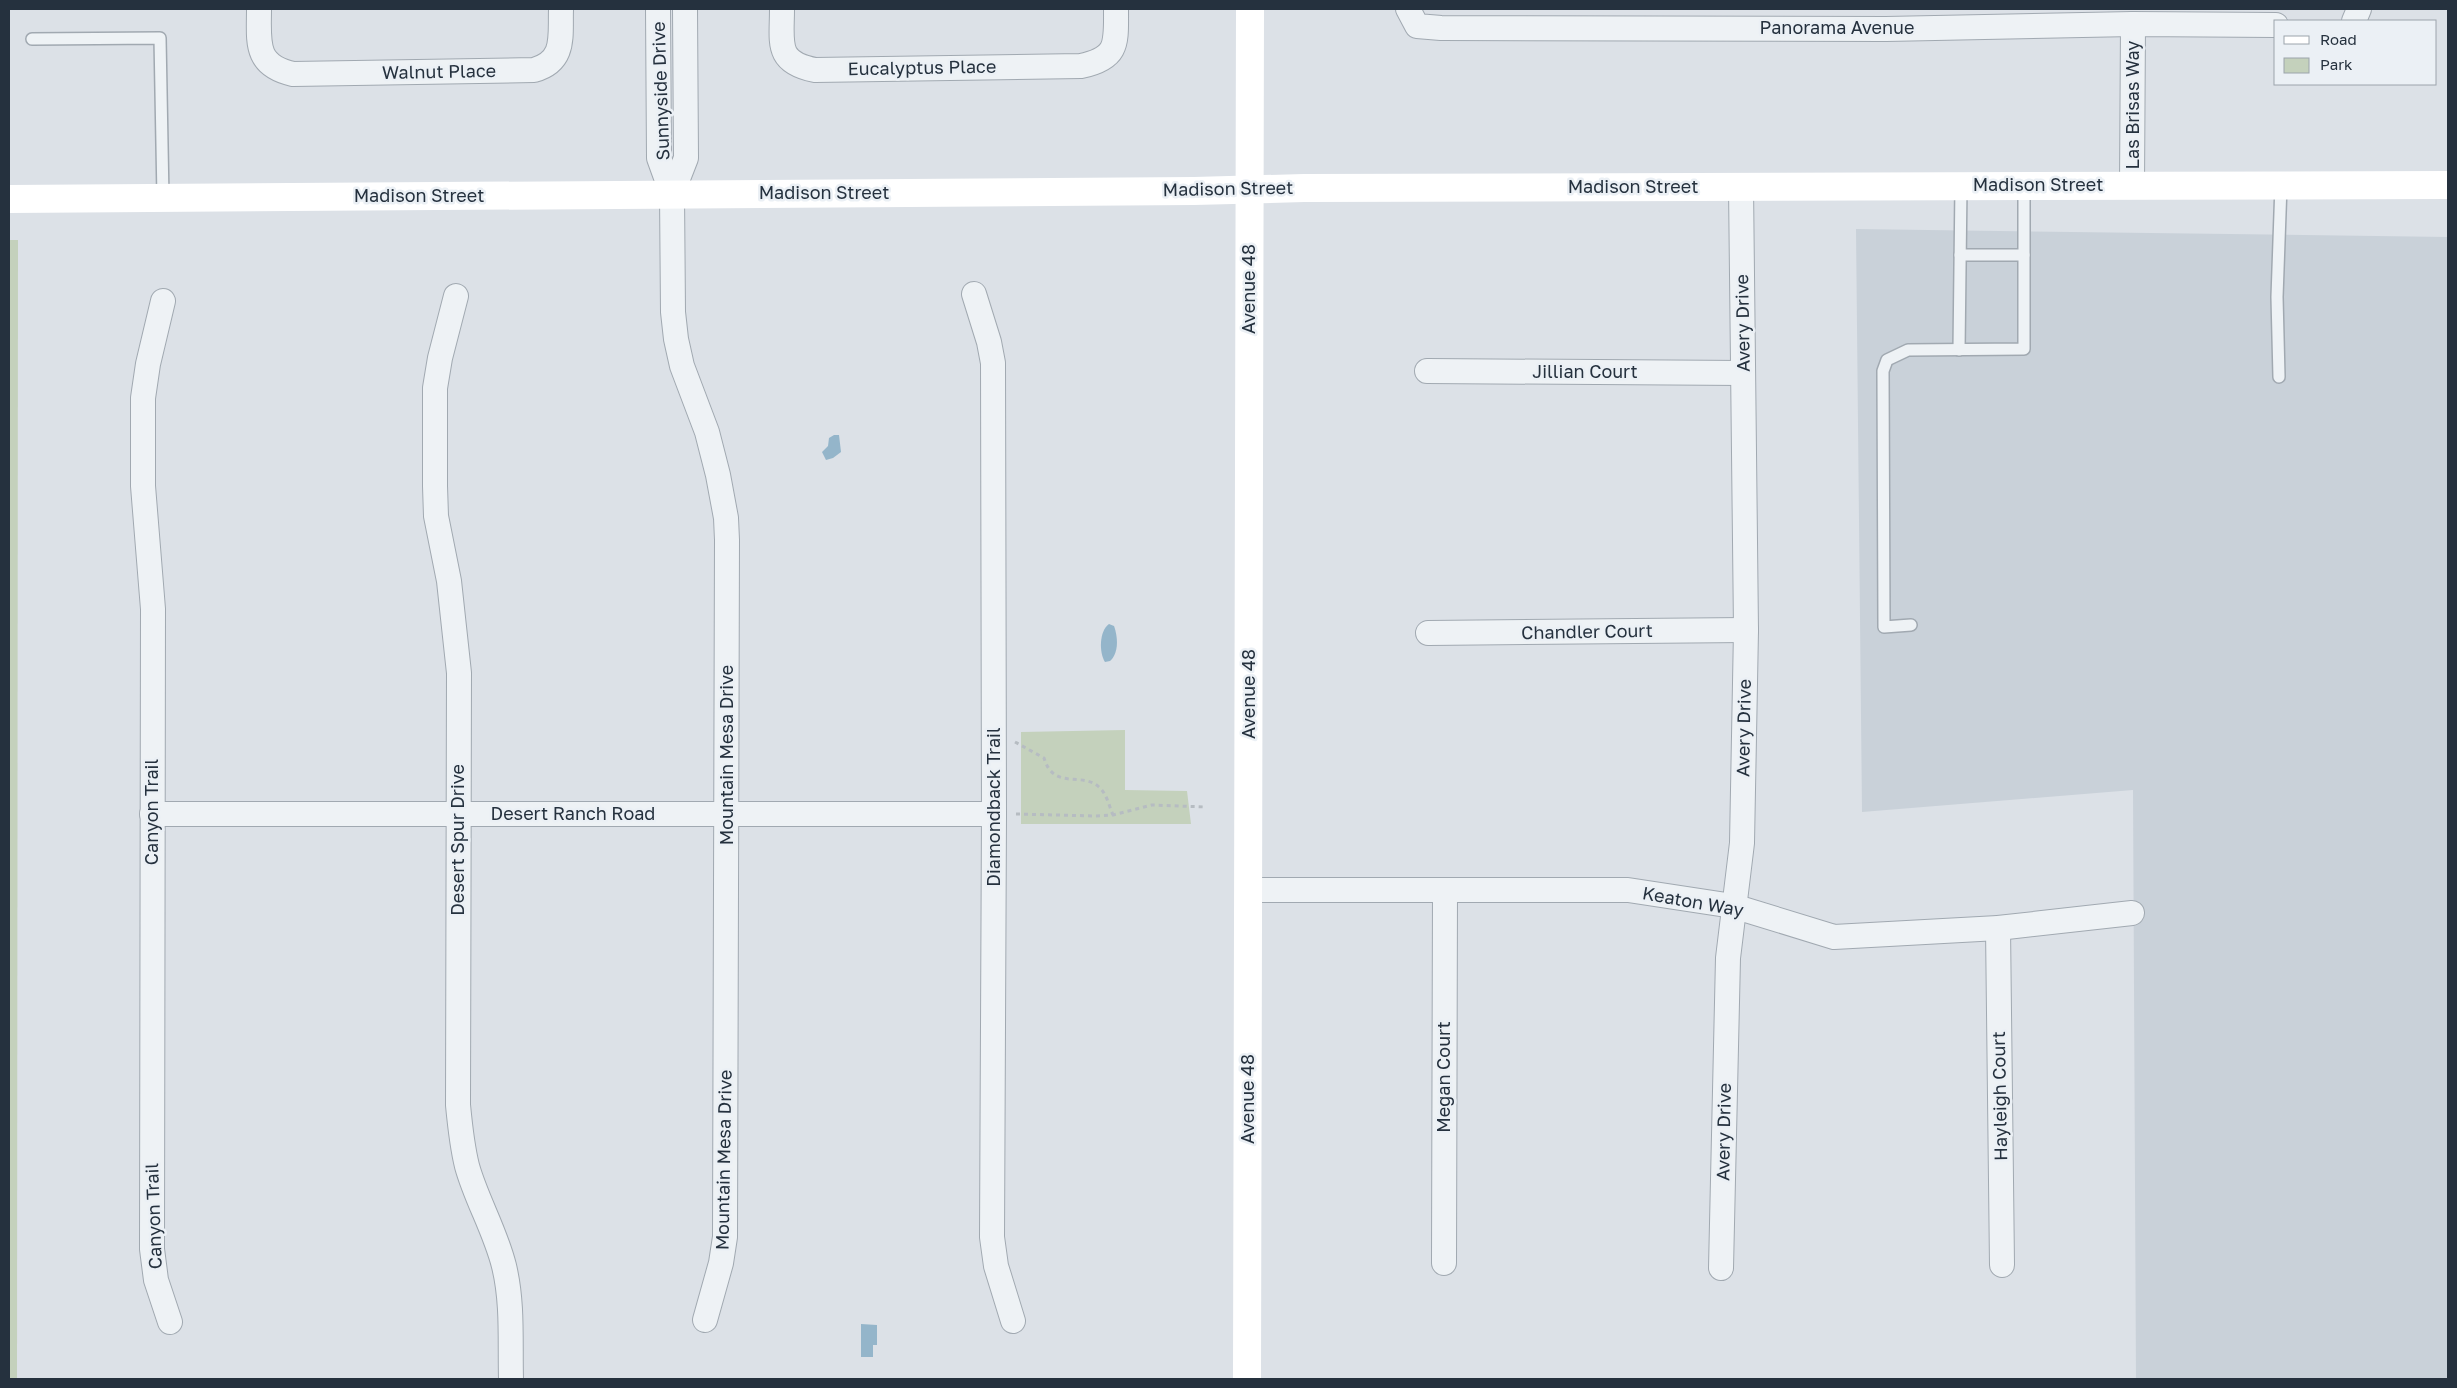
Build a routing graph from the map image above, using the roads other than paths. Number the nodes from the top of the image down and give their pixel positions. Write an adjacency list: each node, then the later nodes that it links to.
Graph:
1 (259, 9): 2 (street, Walnut Place)
2 (561, 9)
3 (658, 9): 13 (street, Sunnyside Drive)
4 (685, 9): 13 (street, Sunnyside Drive)
5 (782, 9): 6 (street, Eucalyptus Place)
6 (1116, 9)
7 (1250, 9): 20 (main road, Avenue 48)
8 (1408, 9): 9 (street, Panorama Avenue)
9 (1886, 19): 10 (street, Panorama Avenue)
10 (2133, 24): 11 (street, Panorama Avenue); 16 (street, Las Brisas Way)
11 (2274, 25)
12 (32, 39): 22 (lane)
13 (672, 90): 21 (street, Sunnyside Drive)
14 (1961, 185): 15 (main road, Madison Street); 19 (main road, Madison Street); 24 (lane)
15 (2024, 185): 16 (main road, Madison Street); 25 (lane)
16 (2132, 185): 17 (main road, Madison Street)
17 (2281, 185): 18 (main road, Madison Street); 32 (lane)
18 (2448, 185)
19 (1741, 186): 20 (main road, Madison Street); 31 (street, Avery Drive)
20 (1249, 188): 21 (main road, Madison Street); 40 (main road, Avenue 48)
21 (672, 194): 22 (main road, Madison Street); 38 (street, Mountain Mesa Drive)
22 (163, 198): 23 (main road, Madison Street)
23 (9, 199)
24 (1960, 255): 25 (lane); 29 (lane)
25 (2024, 255): 29 (lane)
26 (974, 294): 39 (street, Diamondback Trail)
27 (456, 296): 37 (street, Desert Spur Drive)
28 (163, 301): 36 (street, Canyon Trail)
29 (1960, 350): 33 (lane)
30 (1427, 370): 31 (street, Jillian Court)
31 (1743, 373): 34 (street, Avery Drive)
32 (2279, 377)
33 (1911, 625)
34 (1746, 630): 35 (street, Chandler Court); 42 (street, Avery Drive)
35 (1428, 634)
36 (152, 814): 37 (street, Desert Ranch Road); 50 (street, Canyon Trail)
37 (458, 814): 38 (street, Desert Ranch Road); 51 (street, Desert Spur Drive)
38 (726, 814): 39 (street, Desert Ranch Road); 48 (street, Mountain Mesa Drive)
39 (1002, 814): 49 (street, Diamondback Trail)
40 (1248, 890): 41 (street, Keaton Way); 52 (main road, Avenue 48)
41 (1445, 891): 42 (street, Keaton Way); 45 (street, Megan Court)
42 (1733, 906): 44 (street, Keaton Way); 47 (street, Avery Drive)
43 (2132, 913): 44 (street, Keaton Way)
44 (1998, 928): 46 (street, Hayleigh Court)
45 (1444, 1263)
46 (2002, 1265)
47 (1721, 1268)
48 (704, 1320)
49 (1013, 1321)
50 (170, 1322)
51 (511, 1379)
52 (1247, 1379)

